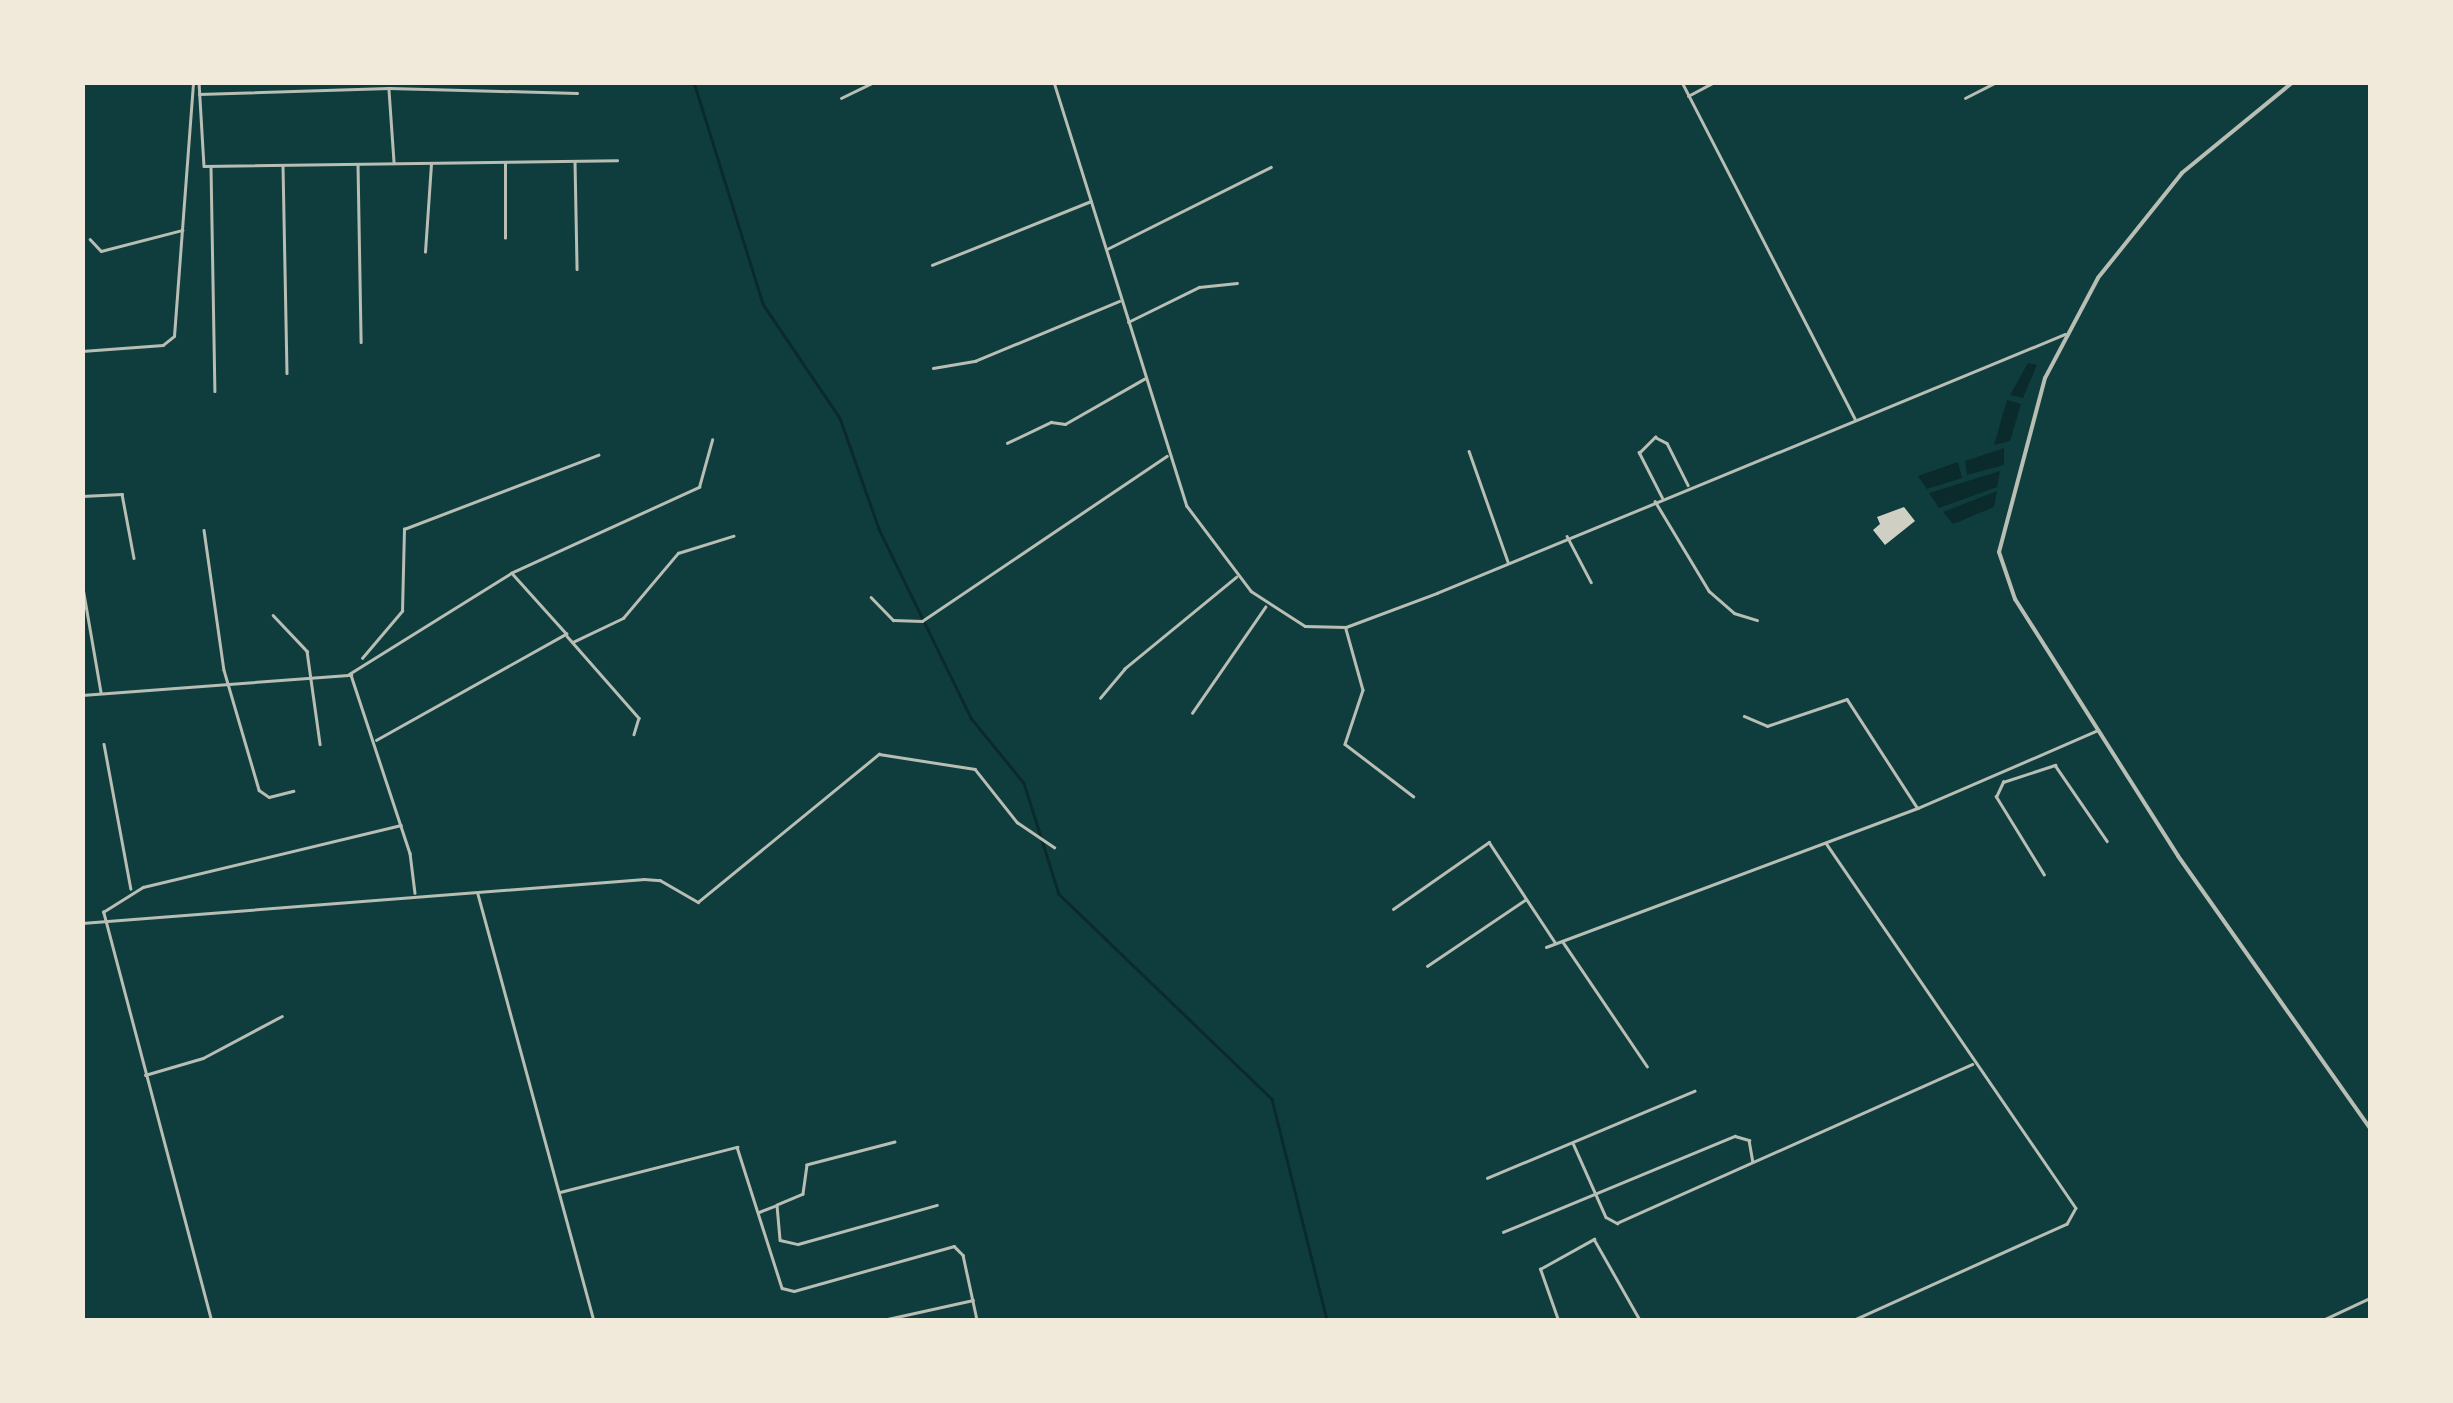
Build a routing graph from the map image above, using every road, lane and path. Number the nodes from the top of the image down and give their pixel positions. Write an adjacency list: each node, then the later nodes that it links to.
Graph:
1 (196, 82): 10 (street); 24 (street)
2 (874, 82): 12 (street)
3 (1054, 82): 23 (street)
4 (1682, 82): 11 (street)
5 (1714, 82): 11 (street)
6 (1996, 82): 13 (street)
7 (2293, 82): 34 (street)
8 (389, 88): 9 (street); 10 (street); 19 (street)
9 (577, 93)
10 (199, 94): 21 (street)
11 (1688, 96): 41 (street)
12 (841, 98)
13 (1965, 98)
14 (617, 160): 15 (street)
15 (574, 161): 16 (street); 30 (street)
16 (505, 162): 17 (street); 25 (street)
17 (431, 163): 19 (street); 28 (street)
18 (358, 164): 19 (street); 20 (street); 35 (street)
19 (394, 164)
20 (283, 165): 21 (street); 38 (street)
21 (211, 166): 40 (street)
22 (1270, 167): 27 (street)
23 (1091, 201): 27 (street); 29 (street)
24 (183, 230): 26 (street); 36 (street)
25 (505, 238)
26 (90, 239)
27 (1106, 249): 32 (street)
28 (425, 252)
29 (932, 265)
30 (577, 268)
31 (1237, 282): 33 (street)
32 (1120, 300): 33 (street); 37 (street)
33 (1128, 322): 39 (street)
34 (2065, 334): 41 (street); 76 (street)
35 (361, 342)
36 (82, 351)
37 (933, 368)
38 (286, 373)
39 (1145, 378): 43 (street); 46 (street)
40 (215, 391)
41 (1856, 419): 47 (street)
42 (712, 440): 56 (street)
43 (1008, 443)
44 (1469, 452): 55 (street)
45 (598, 455): 67 (street)
46 (1168, 456): 57 (street); 60 (street)
47 (1689, 486): 49 (street); 49 (street)
48 (82, 496): 54 (street)
49 (1662, 498): 50 (street)
50 (1655, 501): 53 (street); 63 (street)
51 (204, 530): 70 (street)
52 (733, 536): 66 (street)
53 (1567, 536): 55 (street); 59 (street)
54 (134, 558)
55 (1509, 563): 64 (street)
56 (511, 573): 65 (street); 67 (street)
57 (1238, 576): 61 (street); 73 (street)
58 (82, 582): 71 (street)
59 (1591, 582)
60 (871, 596)
61 (1266, 606): 64 (street); 74 (street)
62 (273, 615): 69 (street)
63 (1757, 620)
64 (1346, 627): 84 (street)
65 (566, 634): 66 (street); 78 (street)
66 (573, 642): 77 (street)
67 (358, 663): 68 (street)
68 (348, 675): 69 (street); 78 (street)
69 (309, 678): 70 (street); 80 (street)
70 (228, 684): 71 (street); 83 (street)
71 (101, 694): 72 (street)
72 (82, 695)
73 (1100, 698)
74 (1192, 712)
75 (1744, 716): 85 (street)
76 (2097, 730): 81 (street); 107 (street)
77 (634, 734)
78 (375, 740): 86 (street)
79 (104, 744): 91 (street)
80 (320, 744)
81 (2018, 764): 82 (street); 85 (street)
82 (2022, 774): 87 (street); 90 (street)
83 (293, 791)
84 (1413, 796)
85 (1918, 808): 88 (street)
86 (401, 825): 91 (street); 93 (street)
87 (2107, 841)
88 (1826, 843): 98 (street); 103 (street)
89 (1054, 846): 92 (street)
90 (2044, 874)
91 (131, 891): 96 (street)
92 (478, 892): 93 (street); 112 (street)
93 (415, 896): 96 (street)
94 (1527, 898): 95 (street); 99 (street); 101 (street)
95 (1393, 909)
96 (104, 922): 97 (street); 105 (street)
97 (82, 923)
98 (1563, 941): 99 (street); 104 (street)
99 (1556, 944): 100 (street)
100 (1546, 946)
101 (1427, 966)
102 (282, 1016): 105 (street)
103 (1973, 1064): 110 (street); 126 (street)
104 (1647, 1066)
105 (144, 1076): 120 (street)
106 (1694, 1092): 109 (street)
107 (2370, 1128)
108 (895, 1142): 114 (street)
109 (1573, 1143): 111 (street); 113 (street)
110 (1753, 1163): 113 (street); 113 (street)
111 (1487, 1178)
112 (560, 1192): 116 (street); 121 (street)
113 (1596, 1194): 117 (street)
114 (776, 1205): 115 (street); 116 (street)
115 (938, 1205)
116 (758, 1212): 119 (street)
117 (1503, 1232)
118 (2370, 1298): 127 (street)
119 (974, 1300): 122 (street); 123 (street)
120 (210, 1320)
121 (594, 1320)
122 (883, 1320)
123 (977, 1320)
124 (1558, 1320): 125 (street)
125 (1640, 1320)
126 (1854, 1320)
127 (2322, 1320)

